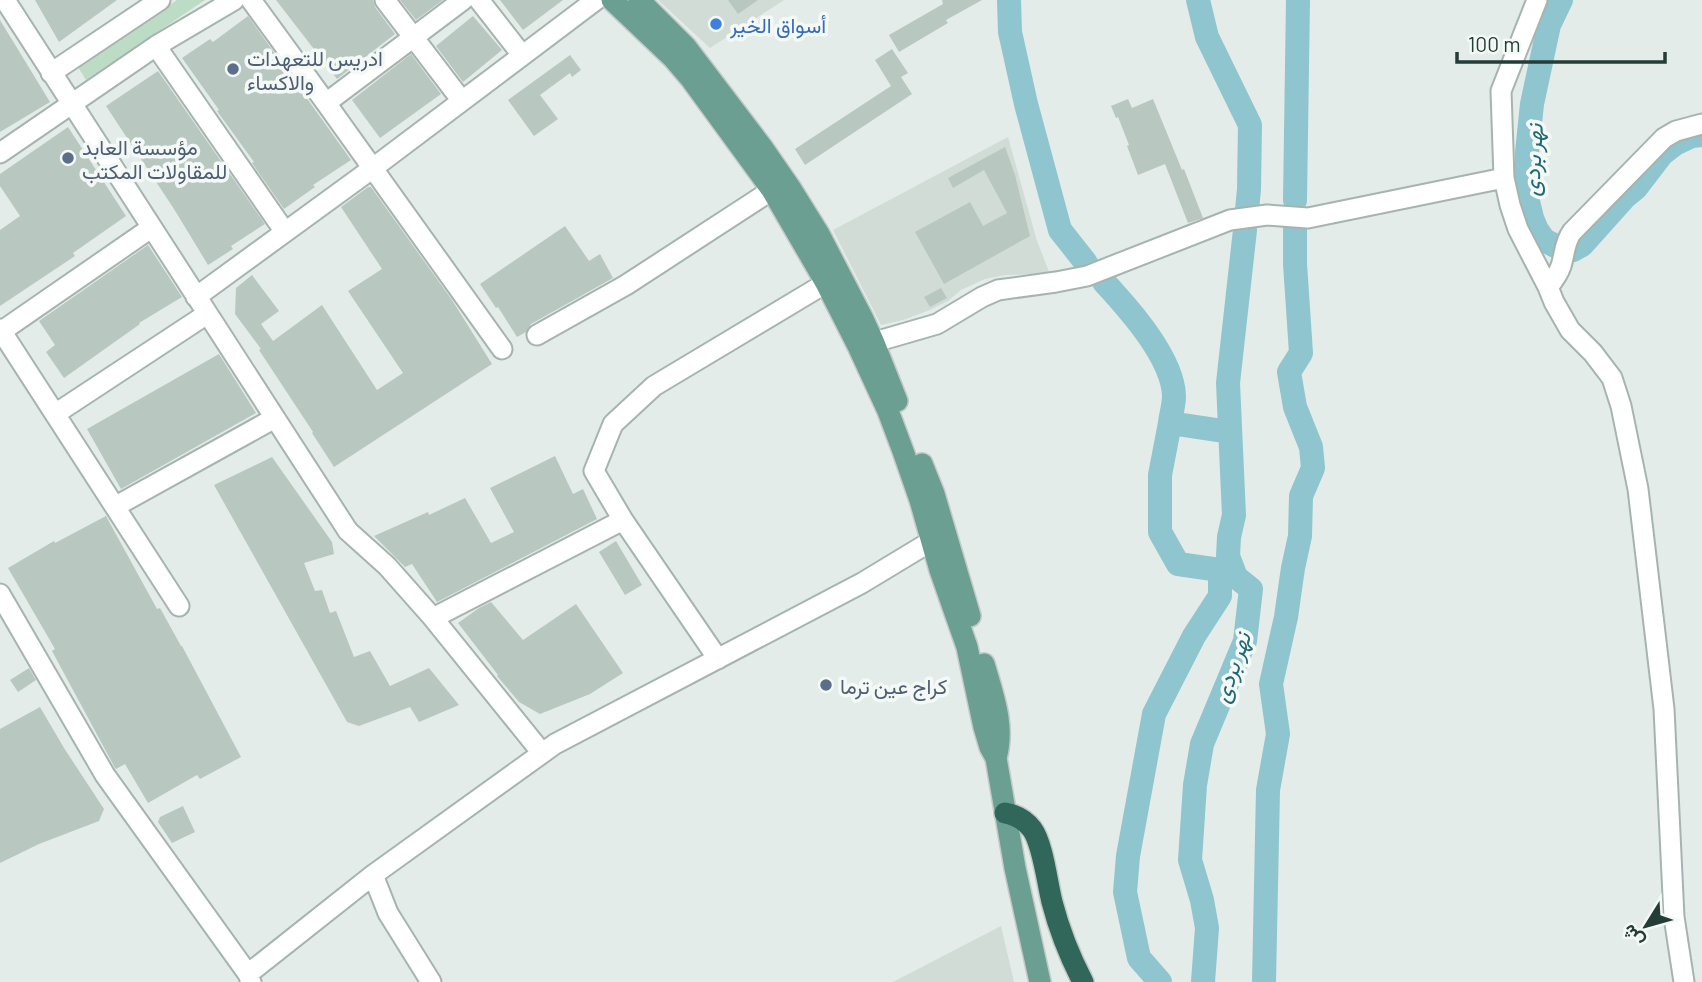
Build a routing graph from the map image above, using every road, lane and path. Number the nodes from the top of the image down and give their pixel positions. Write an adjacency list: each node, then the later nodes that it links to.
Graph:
1 (5, 0): 15 (street)
2 (160, 0): 15 (street)
3 (234, 0): 13 (street)
4 (251, 0): 18 (street)
5 (385, 0): 12 (street)
6 (463, 0): 12 (street)
7 (480, 0): 14 (street)
8 (596, 0): 14 (street)
9 (612, 0): 23 (main road)
10 (639, 0): 32 (main road)
11 (1537, 0): 22 (street)
12 (414, 37): 16 (street); 18 (street)
13 (156, 46): 17 (street); 25 (street)
14 (522, 55): 16 (street)
15 (51, 73): 17 (street)
16 (462, 101): 21 (street)
17 (70, 103): 20 (street); 24 (street)
18 (326, 103): 21 (street)
19 (1702, 124): 27 (street)
20 (0, 153)
21 (373, 168): 25 (street); 33 (street)
22 (1504, 178): 27 (street); 32 (street)
23 (772, 190): 26 (main road); 31 (street)
24 (152, 228): 28 (street); 30 (street)
25 (285, 232): 28 (street)
26 (826, 283): 32 (main road); 37 (street)
27 (1548, 287): 50 (street)
28 (196, 297): 29 (street)
29 (208, 314): 34 (street); 35 (street)
30 (1, 330): 34 (street)
31 (537, 335)
32 (866, 344): 38 (main road)
33 (502, 349)
34 (55, 414): 36 (street)
35 (275, 418): 36 (street); 41 (street)
36 (116, 506): 40 (street)
37 (623, 520): 41 (street); 42 (street)
38 (938, 537): 42 (street); 44 (main road)
39 (0, 594): 46 (street)
40 (179, 606)
41 (433, 618): 43 (street)
42 (718, 659): 43 (street)
43 (542, 754): 45 (street)
44 (1005, 813): 48 (main road); 49 (highway)
45 (373, 876): 46 (street); 47 (street)
46 (250, 978)
47 (431, 982)
48 (1040, 982)
49 (1083, 982)
50 (1684, 982)

